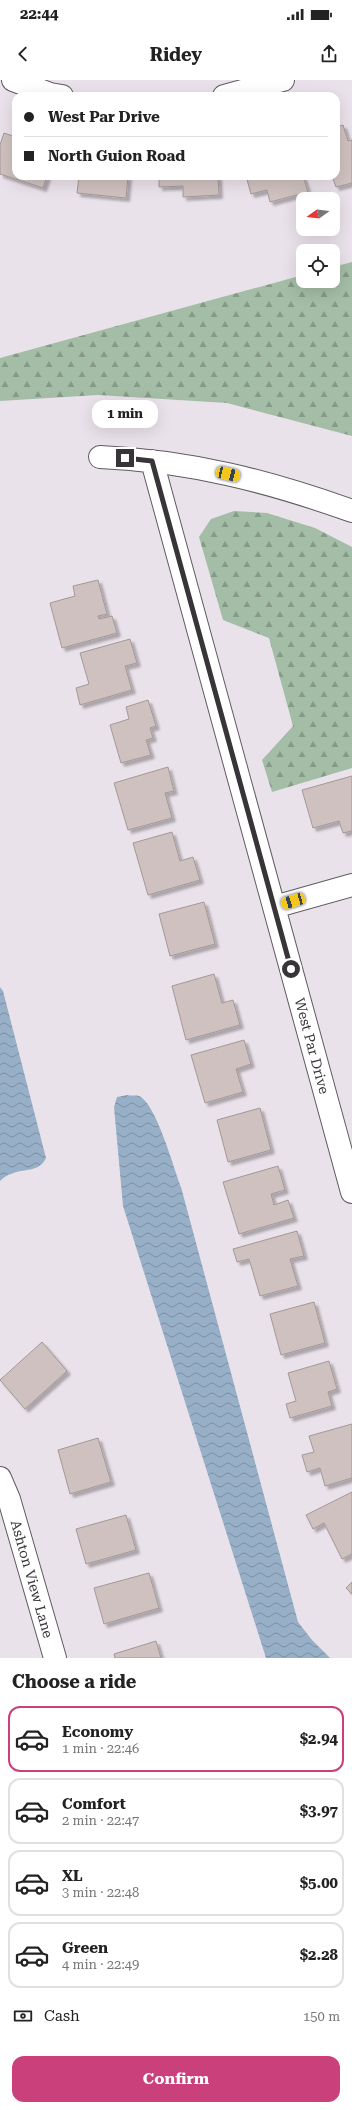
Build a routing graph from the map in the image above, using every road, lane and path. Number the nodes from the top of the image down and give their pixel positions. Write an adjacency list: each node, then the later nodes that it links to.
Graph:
1 (13, 80): 3 (street)
2 (282, 80): 4 (street)
3 (45, 92)
4 (238, 92)
5 (100, 458): 6 (street)
6 (152, 461): 7 (street); 9 (street, West Par Drive)
7 (352, 511)
8 (352, 885): 9 (street)
9 (274, 907): 10 (street, West Par Drive)
10 (352, 1192)
11 (0, 1478): 12 (street, Ashton View Lane)
12 (55, 1658)

